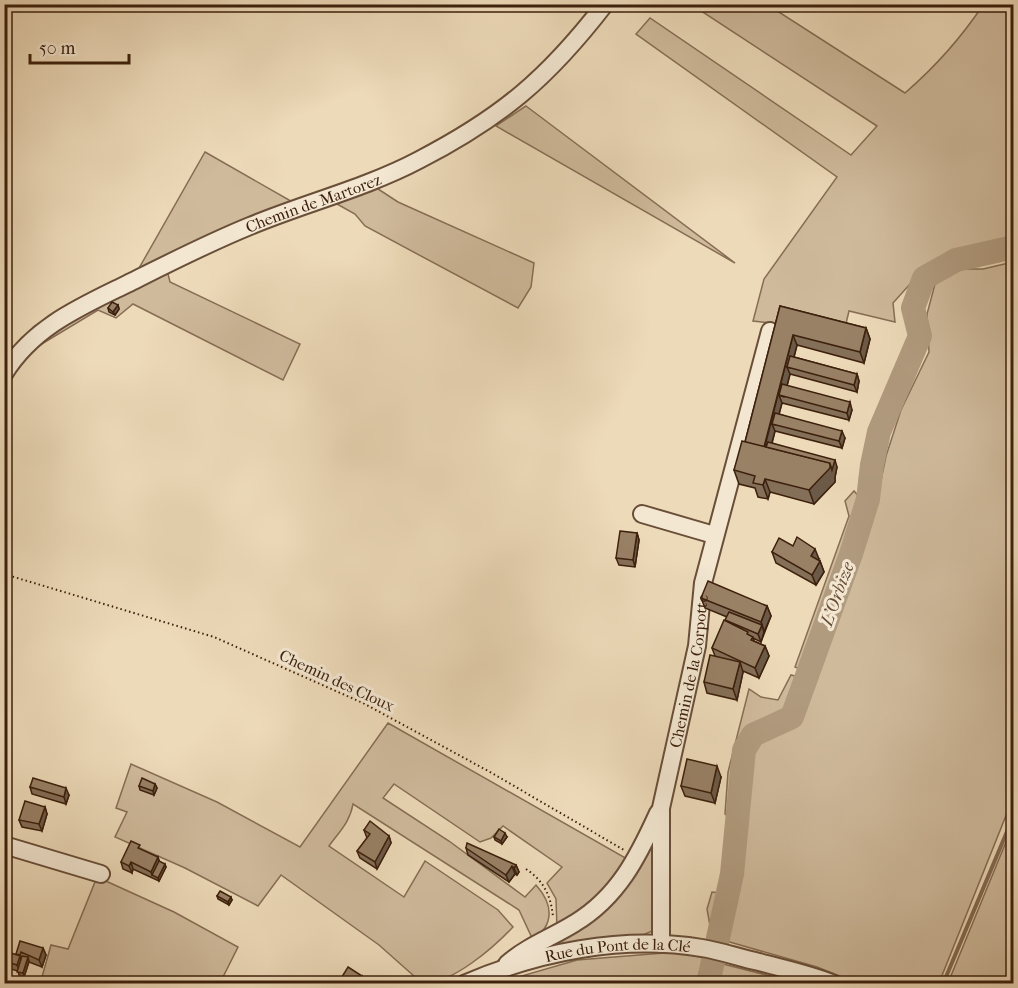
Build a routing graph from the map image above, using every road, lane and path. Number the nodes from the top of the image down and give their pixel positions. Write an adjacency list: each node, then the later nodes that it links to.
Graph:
1 (605, 4): 3 (street, Chemin de Martorez)
2 (770, 331): 5 (street, Chemin de la Corpotte)
3 (4, 374)
4 (642, 514): 5 (street)
5 (714, 535): 7 (street, Chemin de la Corpotte)
6 (4, 574): 9 (path, Chemin des Cloux)
7 (661, 808): 9 (street, Chemin de la Corpotte); 13 (street, Chemin de la Corpotte)
8 (4, 845): 11 (street)
9 (637, 858): 12 (street, Chemin de la Corpotte)
10 (526, 868): 12 (path)
11 (101, 874)
12 (554, 935): 14 (street, Chemin de la Corpotte)
13 (661, 944): 14 (street, Rue du Pont de la Clé); 16 (street, Rue du Pont de la Clé)
14 (504, 966): 15 (street, Rue du Pont de la Clé)
15 (464, 984)
16 (834, 984)

